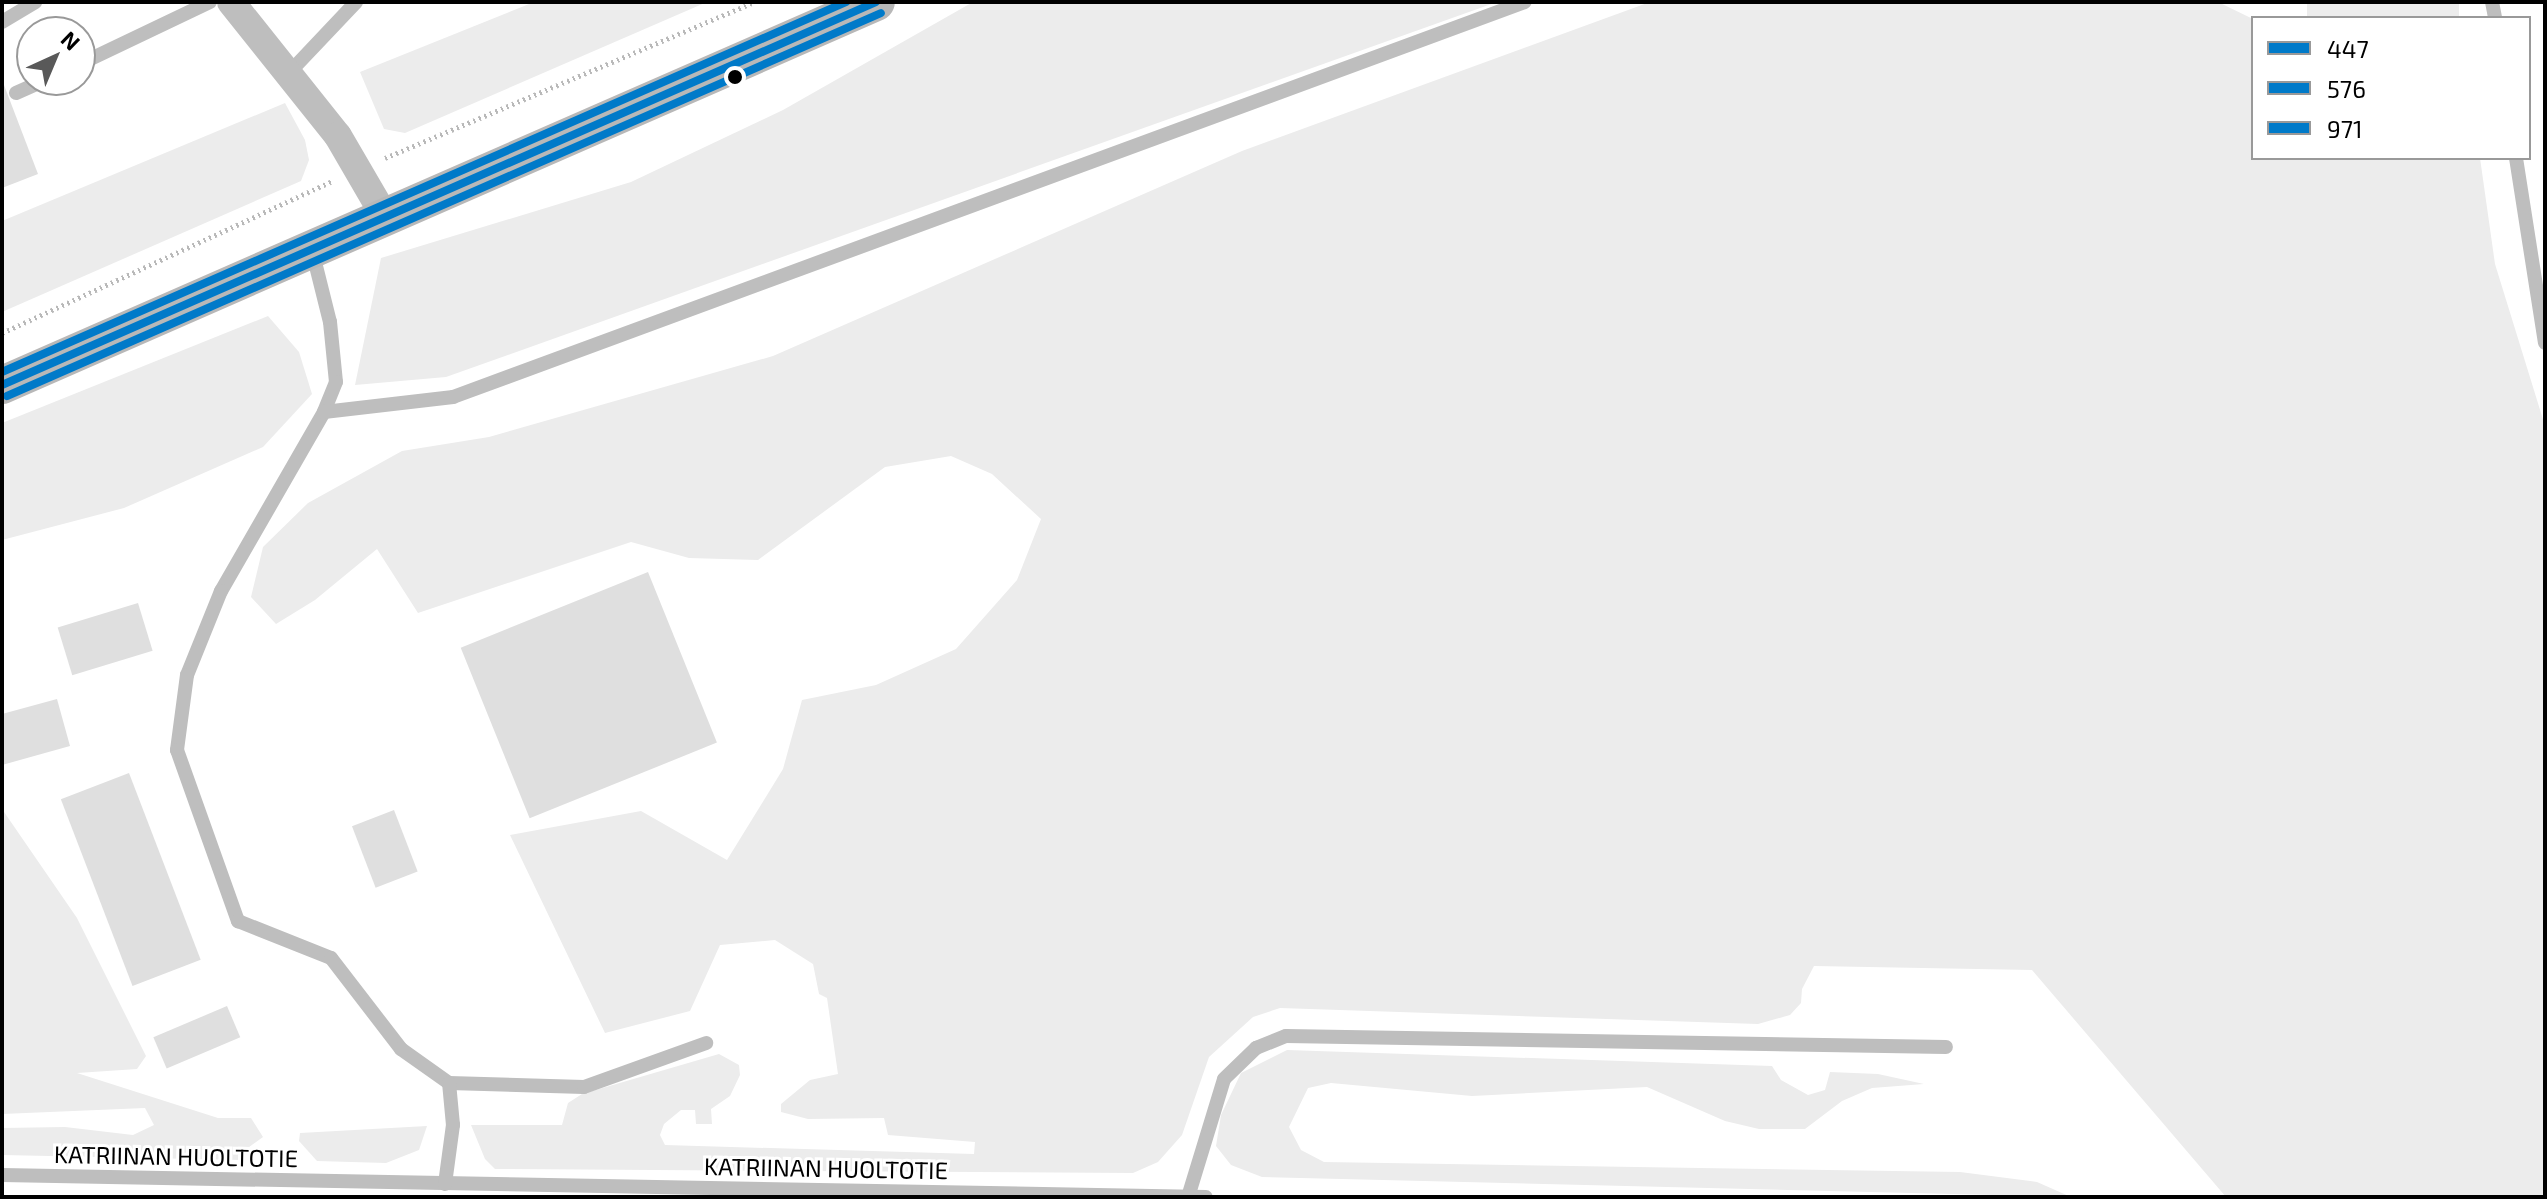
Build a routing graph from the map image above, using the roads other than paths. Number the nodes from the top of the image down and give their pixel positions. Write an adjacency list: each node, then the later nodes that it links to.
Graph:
1 (35, 2): 7 (lane)
2 (210, 2): 8 (lane)
3 (231, 2): 9 (street)
4 (356, 2): 9 (lane)
5 (876, 2): 11 (main road)
6 (1525, 2): 15 (lane)
7 (2, 22)
8 (96, 56)
9 (288, 74): 11 (street)
10 (2516, 160): 13 (lane)
11 (384, 215): 12 (main road)
12 (311, 249): 14 (main road); 15 (lane)
13 (2545, 343)
14 (2, 385)
15 (324, 412): 18 (lane)
16 (706, 1043): 18 (lane)
17 (1946, 1047): 21 (lane)
18 (449, 1083): 20 (lane)
19 (2, 1175): 20 (lane, KATRIINAN HUOLTOTIE)
20 (445, 1184): 21 (lane, KATRIINAN HUOLTOTIE)
21 (1188, 1197): 22 (lane, KATRIINAN HUOLTOTIE)
22 (1206, 1197)

